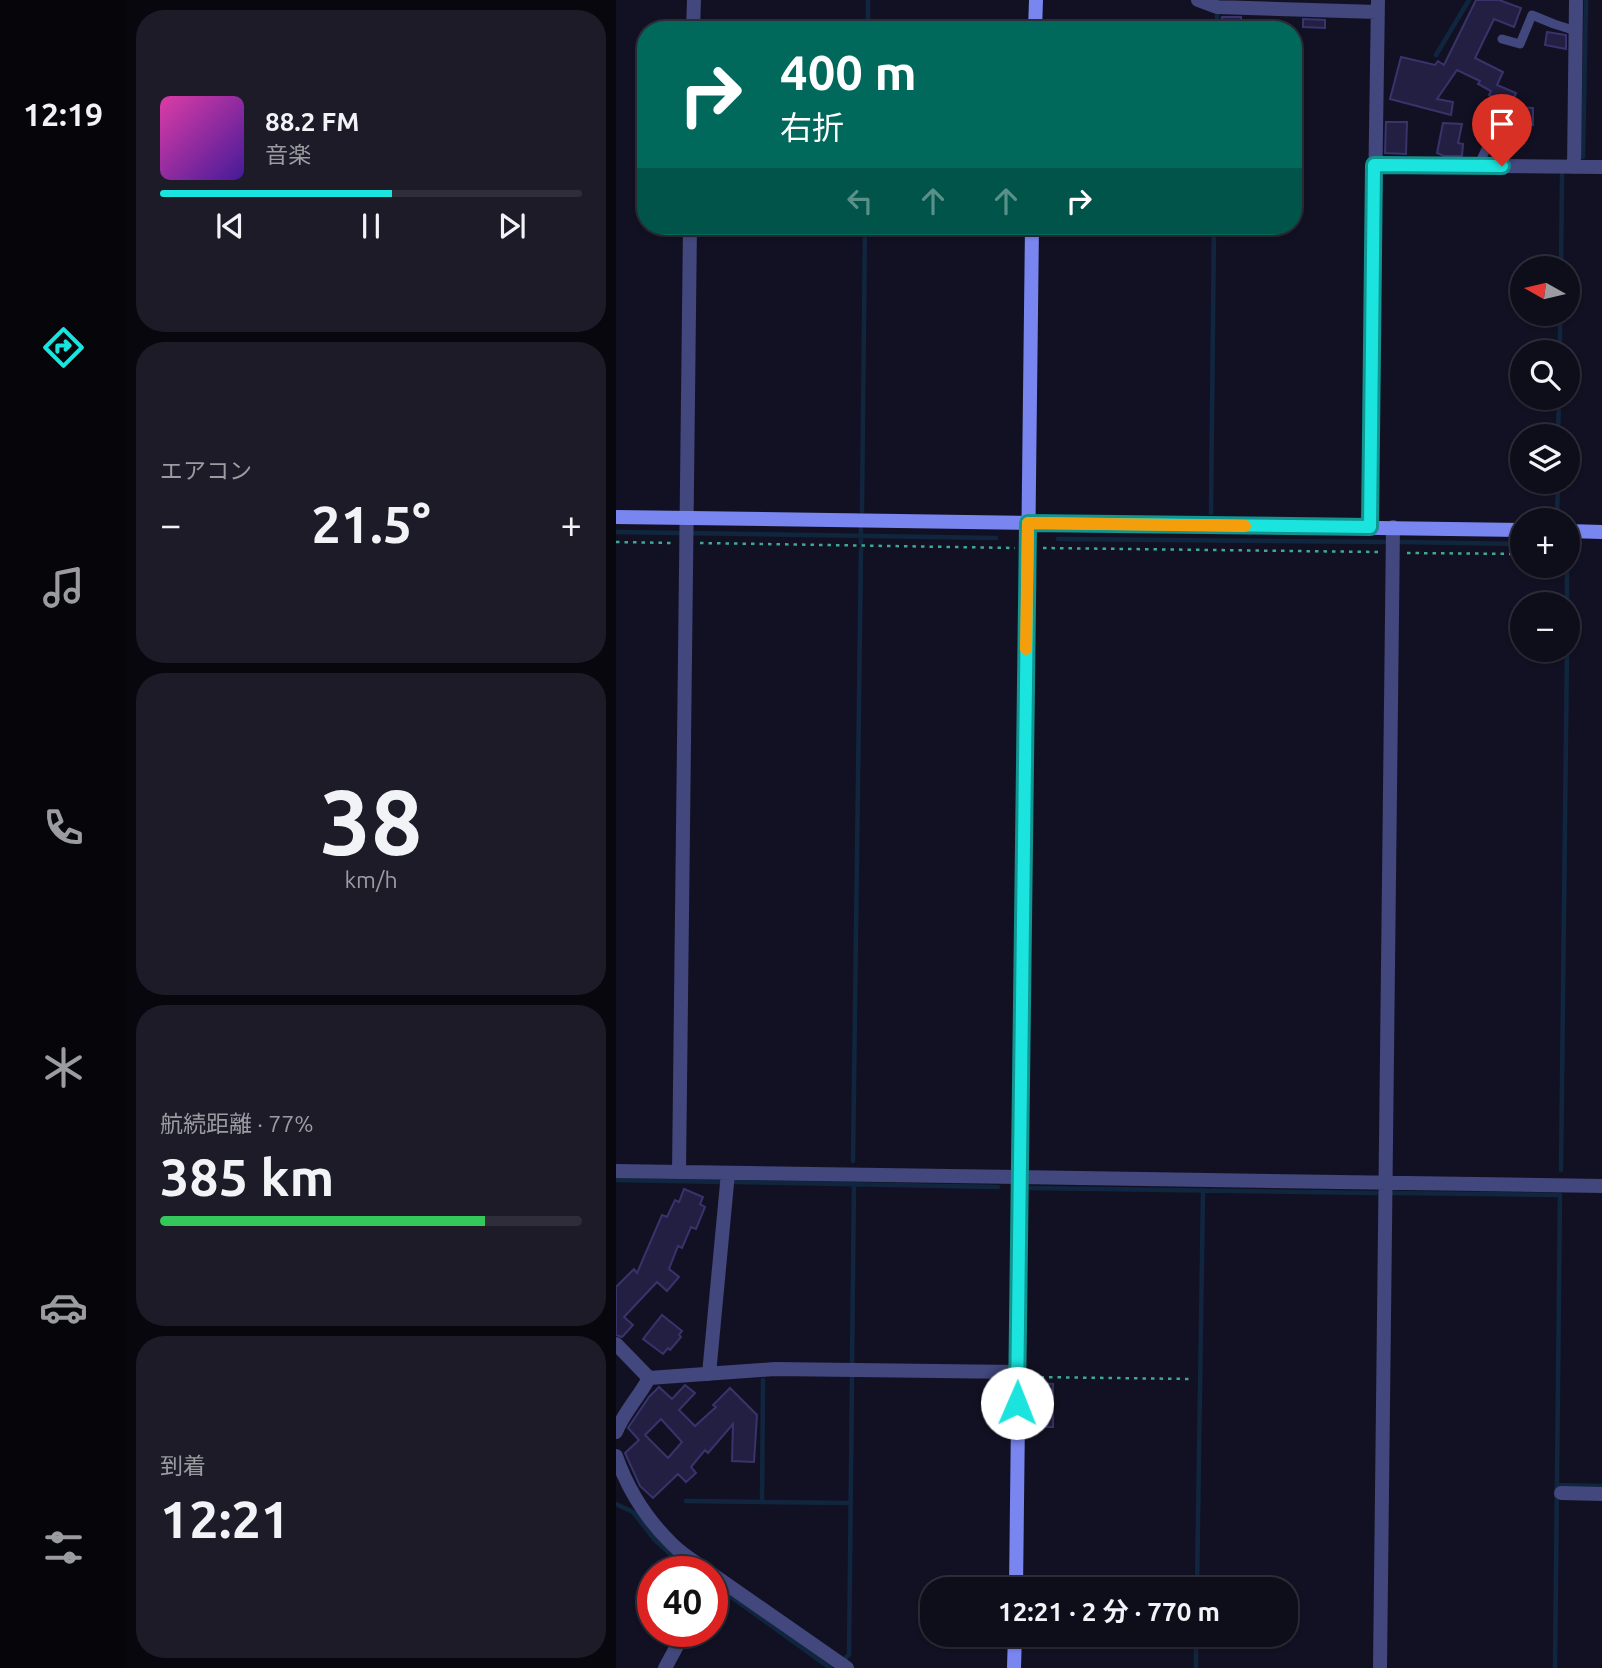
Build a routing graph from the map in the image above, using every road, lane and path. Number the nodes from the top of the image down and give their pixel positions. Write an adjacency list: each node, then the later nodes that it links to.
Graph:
1 (694, 0): 7 (street)
2 (1035, 0): 8 (street)
3 (1198, 0): 5 (street)
4 (1576, 0): 9 (street)
5 (1267, 4): 6 (street)
6 (1378, 6): 12 (street)
7 (693, 21)
8 (1035, 21)
9 (1576, 31): 10 (lane); 14 (street)
10 (1502, 39)
11 (1505, 109): 13 (lane)
12 (1374, 165): 13 (street); 20 (street)
13 (1478, 166): 14 (street)
14 (1574, 167): 15 (street)
15 (1602, 167)
16 (690, 235): 24 (street)
17 (1032, 235): 19 (street)
18 (616, 517): 24 (street)
19 (1028, 523): 20 (street); 24 (street); 27 (street)
20 (1370, 527): 21 (street)
21 (1393, 527): 22 (street); 28 (street)
22 (1510, 530)
23 (1580, 531): 25 (street)
24 (686, 532): 26 (path); 27 (path); 31 (street)
25 (1602, 532)
26 (616, 542)
27 (1027, 548): 28 (path); 33 (street)
28 (1393, 552): 29 (path); 34 (street)
29 (1510, 554)
30 (616, 1171): 31 (street)
31 (679, 1172): 32 (street)
32 (727, 1173): 33 (street); 37 (street)
33 (1020, 1177): 34 (street); 38 (street)
34 (1386, 1184): 35 (street); 53 (street)
35 (1602, 1186)
36 (616, 1344): 39 (street)
37 (709, 1374): 38 (street); 39 (street)
38 (1017, 1374): 40 (path); 46 (street)
39 (649, 1378): 41 (street)
40 (1190, 1379)
41 (616, 1432)
42 (616, 1456): 45 (street)
43 (1561, 1493): 44 (street)
44 (1602, 1494)
45 (687, 1556)
46 (1016, 1577)
47 (728, 1586): 51 (street)
48 (676, 1647): 50 (street)
49 (1015, 1647): 52 (street)
50 (665, 1668)
51 (847, 1668)
52 (1014, 1668)
53 (1380, 1668)

